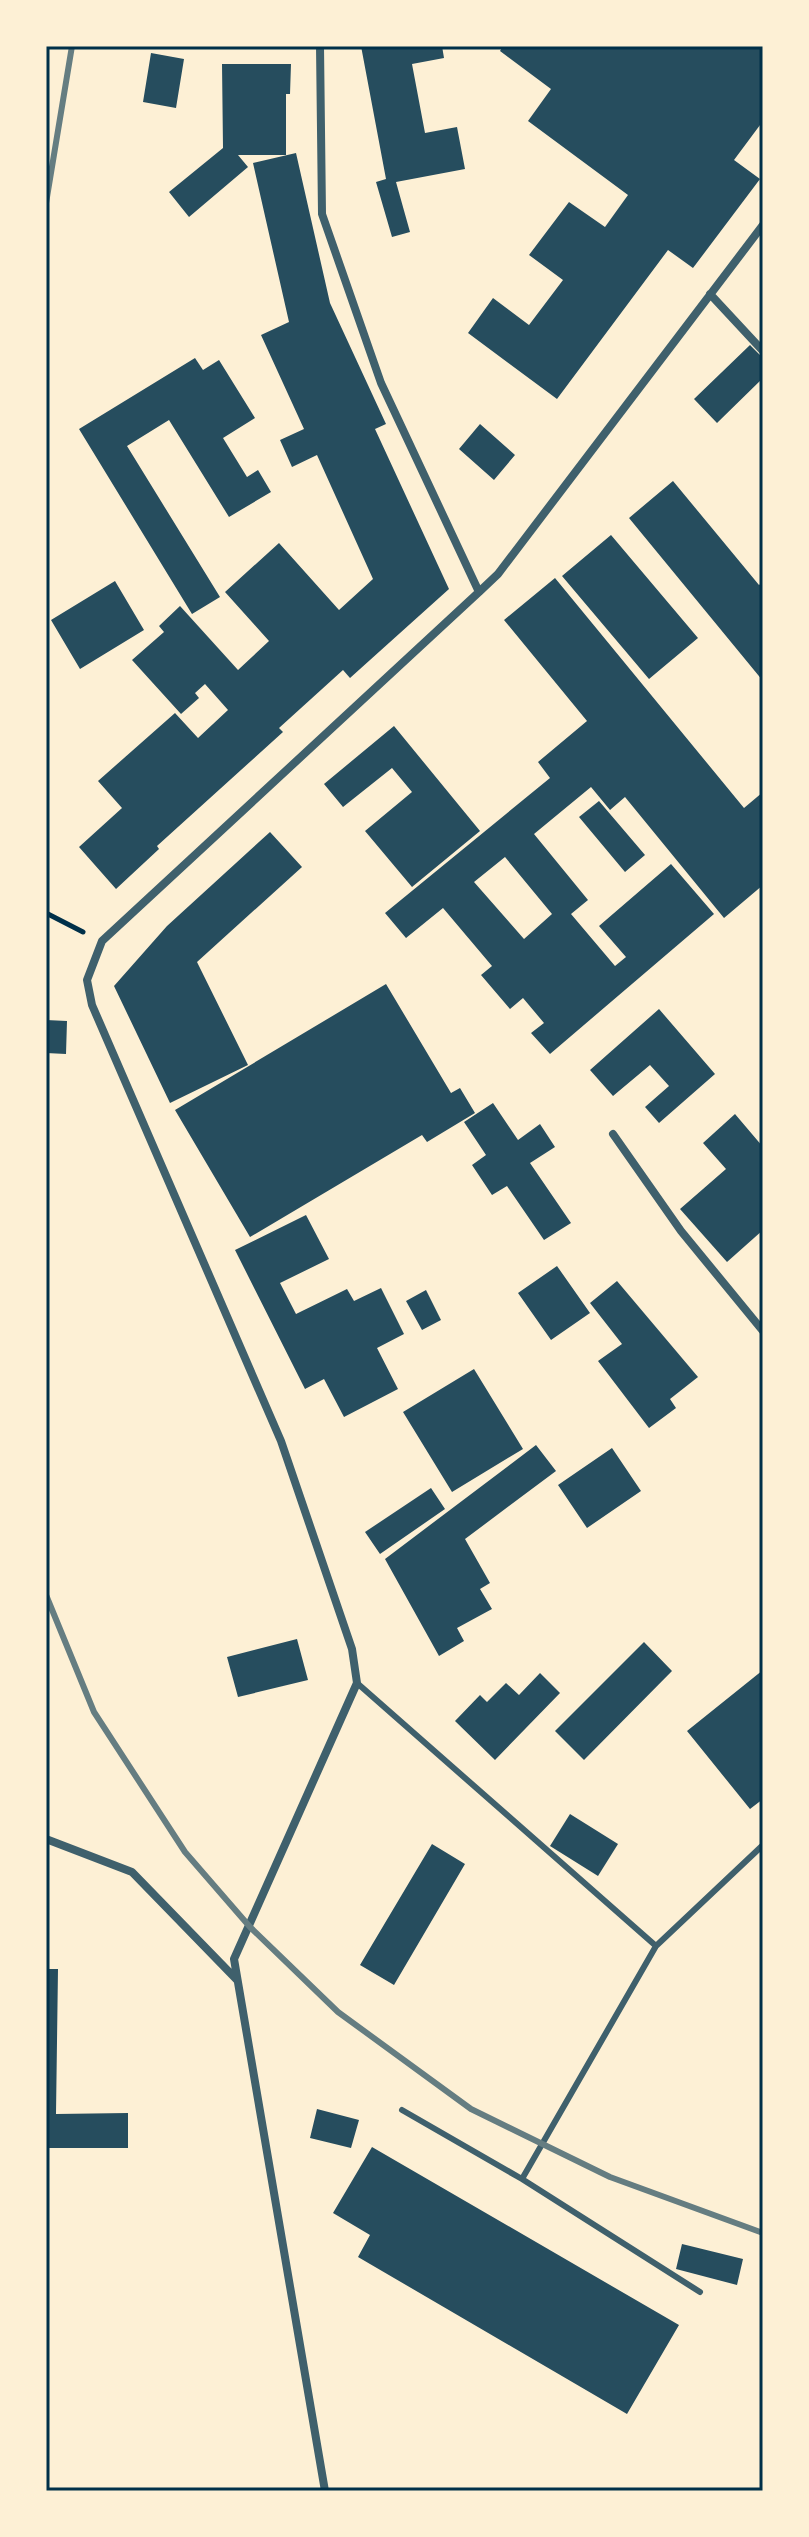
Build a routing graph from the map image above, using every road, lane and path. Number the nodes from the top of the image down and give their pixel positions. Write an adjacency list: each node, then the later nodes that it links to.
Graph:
1 (320, 46): 5 (street)
2 (763, 225): 3 (street)
3 (710, 294): 4 (street); 5 (street)
4 (763, 351)
5 (479, 592): 7 (street)
6 (46, 913): 7 (path)
7 (102, 941): 10 (street)
8 (613, 1134): 9 (street)
9 (763, 1331)
10 (357, 1683): 13 (lane); 14 (street)
11 (46, 1839): 14 (street)
12 (763, 1845): 13 (lane)
13 (656, 1946): 16 (lane)
14 (238, 1980): 18 (street)
15 (402, 2110): 16 (lane)
16 (522, 2179): 17 (lane)
17 (700, 2292)
18 (325, 2491)

